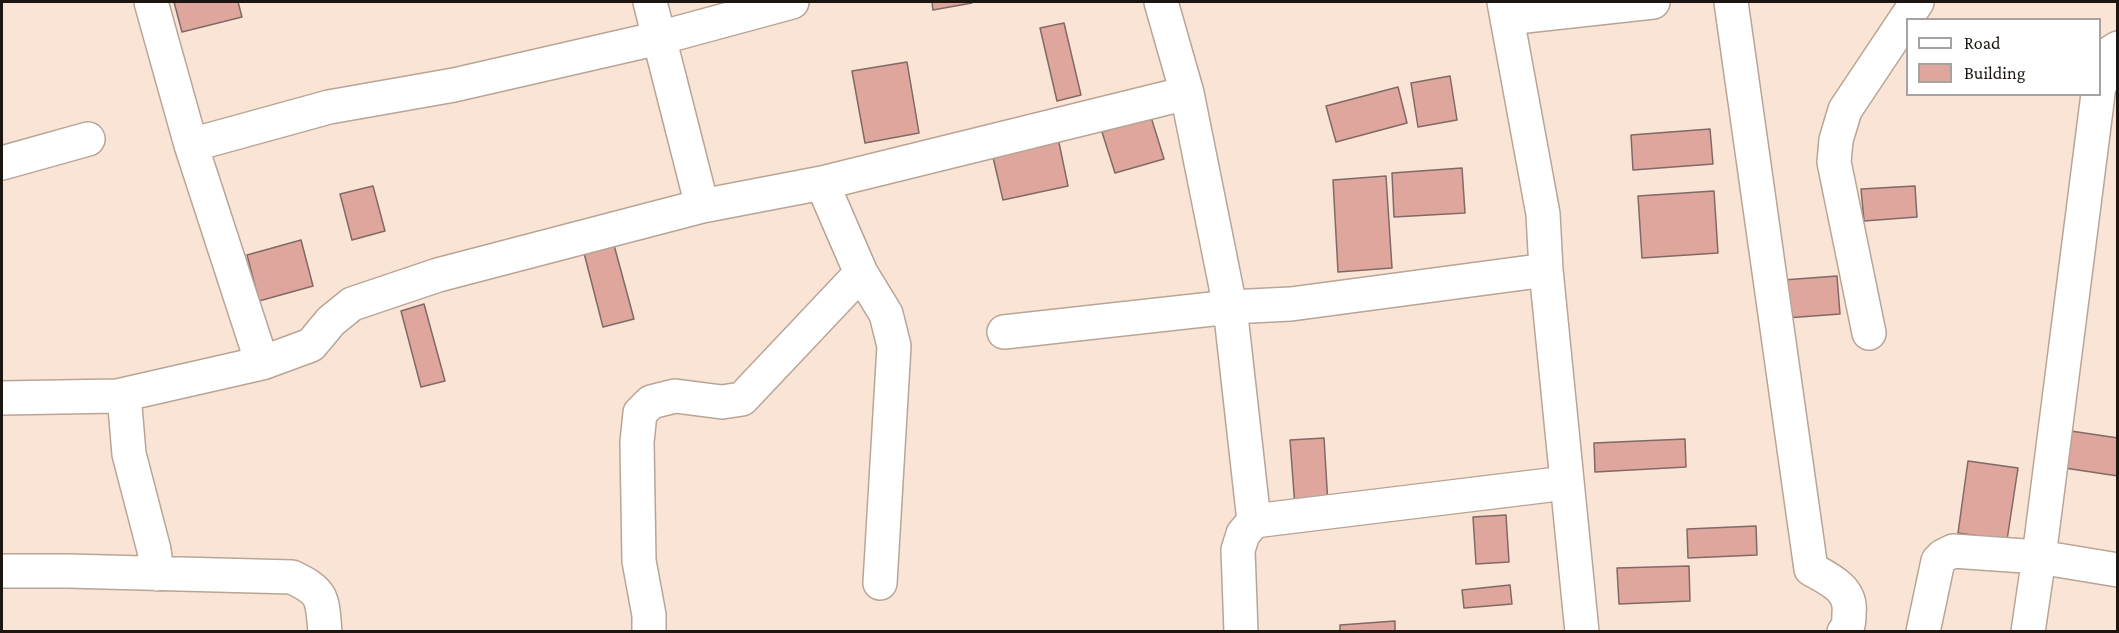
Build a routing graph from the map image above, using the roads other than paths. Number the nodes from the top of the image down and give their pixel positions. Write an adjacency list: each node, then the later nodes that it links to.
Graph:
1 (151, 2): 17 (street)
2 (650, 2): 11 (street)
3 (792, 2): 11 (street)
4 (1161, 2): 14 (street)
5 (1653, 2): 8 (street)
6 (1731, 2): 40 (street)
7 (1917, 2): 9 (street)
8 (1506, 10): 21 (street)
9 (1906, 18)
10 (1906, 18): 25 (street)
11 (659, 38): 17 (street); 20 (street)
12 (2118, 48): 13 (street)
13 (2101, 82)
14 (1187, 93): 19 (street); 23 (street)
15 (2098, 96): 31 (street)
16 (88, 139): 18 (street)
17 (191, 145): 26 (street)
18 (2, 163)
19 (822, 183): 20 (street); 22 (street)
20 (702, 207): 26 (street)
21 (1546, 270): 23 (street); 29 (street)
22 (861, 273): 35 (street); 37 (street)
23 (1230, 307): 24 (street); 30 (street)
24 (1004, 332)
25 (1869, 333)
26 (262, 363): 27 (street)
27 (124, 395): 28 (street); 34 (street)
28 (2, 398)
29 (1566, 483): 30 (street); 39 (street)
30 (1254, 521): 38 (street)
31 (2039, 557): 32 (street); 41 (street); 42 (street)
32 (2118, 570)
33 (2, 571): 34 (street)
34 (157, 574): 36 (street)
35 (880, 583)
36 (325, 632)
37 (649, 632)
38 (1241, 632)
39 (1582, 632)
40 (1844, 632)
41 (1923, 632)
42 (2028, 632)

